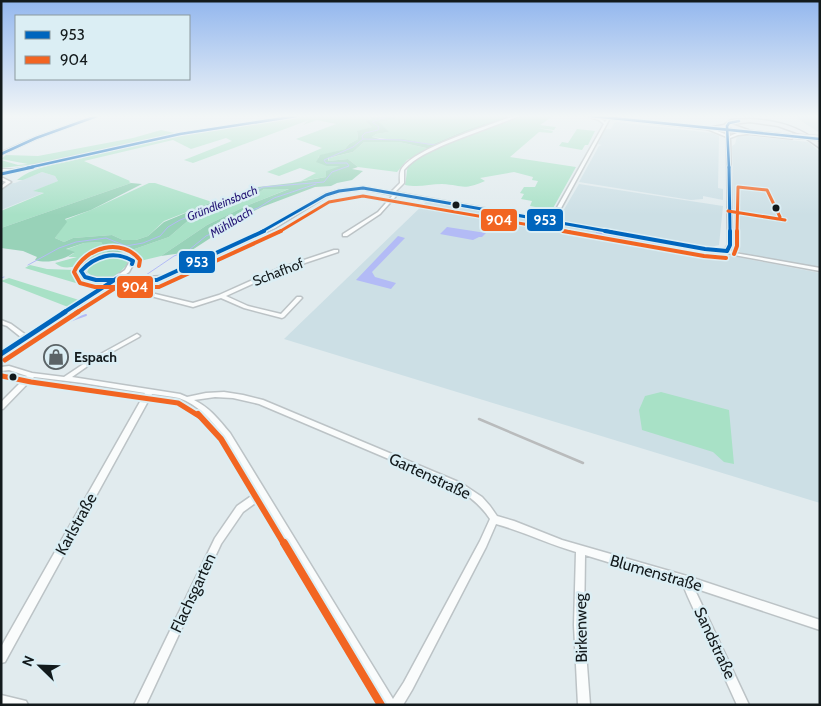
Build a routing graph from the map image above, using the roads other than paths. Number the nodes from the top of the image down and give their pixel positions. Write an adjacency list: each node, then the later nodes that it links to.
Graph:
1 (113, 149): 5 (main road)
2 (436, 149): 9 (street)
3 (591, 149): 10 (street)
4 (728, 149): 13 (street)
5 (22, 169): 6 (street); 7 (main road)
6 (1, 170)
7 (1, 176): 8 (street)
8 (1, 188)
9 (395, 192): 10 (street); 11 (street); 15 (street)
10 (552, 222): 13 (street)
11 (345, 235)
12 (336, 251): 17 (street, Schafhof)
13 (727, 251): 14 (street)
14 (820, 270)
15 (151, 280): 16 (street, bridge); 17 (street, Schafhof)
16 (100, 290)
17 (220, 296): 18 (street, Schafhof)
18 (299, 298)
19 (82, 302): 22 (street)
20 (1, 322): 22 (street)
21 (137, 336): 26 (street)
22 (27, 339): 23 (street)
23 (1, 355)
24 (1, 369): 25 (street)
25 (32, 375): 26 (street); 29 (street)
26 (65, 379): 27 (street)
27 (150, 391): 28 (street); 35 (street, Karlstraße)
28 (187, 399): 30 (street); 31 (street, Gartenstraße)
29 (1, 407)
30 (261, 494): 38 (street, Flachsgarten); 39 (street)
31 (494, 519): 32 (street, Blumenstraße); 40 (street)
32 (581, 550): 33 (street, Blumenstraße); 41 (street, Birkenweg)
33 (687, 581): 34 (street, Blumenstraße); 42 (street, Sandstraße)
34 (820, 625)
35 (1, 658)
36 (1, 701): 37 (street)
37 (22, 705)
38 (140, 705)
39 (390, 705)
40 (396, 705)
41 (584, 705)
42 (744, 705)

